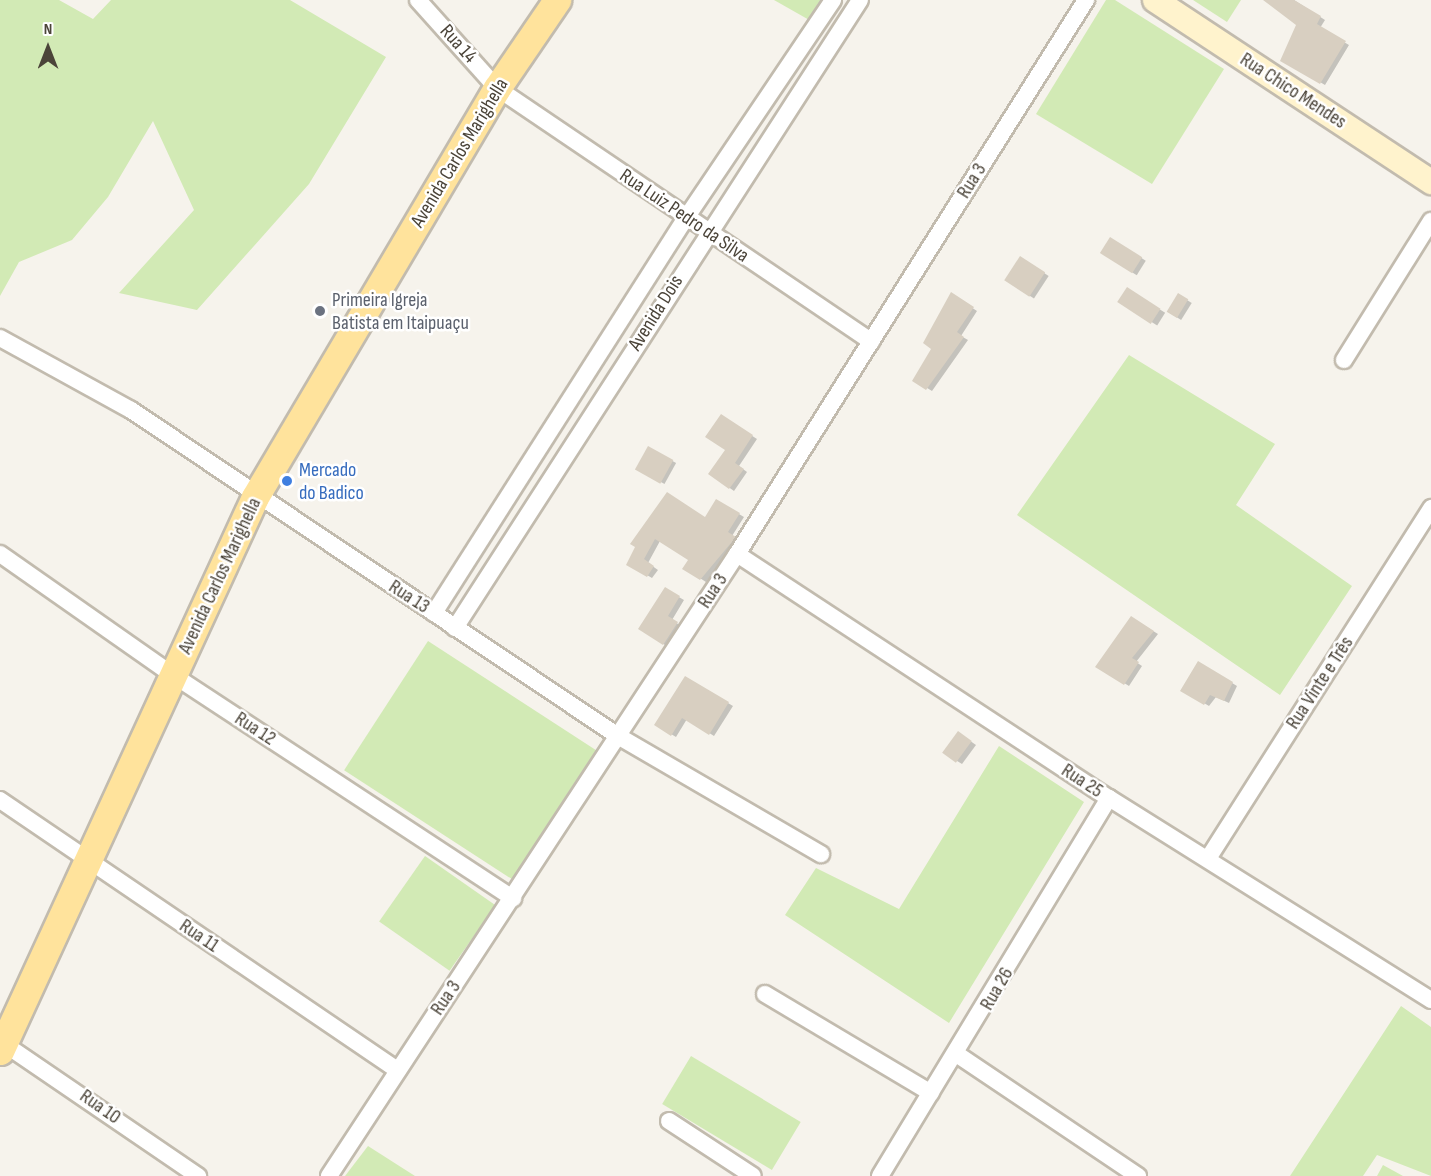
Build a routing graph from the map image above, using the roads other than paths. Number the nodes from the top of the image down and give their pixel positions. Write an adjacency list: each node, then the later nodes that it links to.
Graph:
1 (418, 0): 7 (street, Rua 14)
2 (557, 0): 7 (main road, Avenida Carlos Marighella)
3 (833, 0): 9 (street, Avenida Dois)
4 (860, 0): 11 (street, Avenida Dois)
5 (1086, 0): 13 (street, Rua 3)
6 (1155, 0): 8 (main road, Rua Chico Mendes)
7 (497, 88): 9 (street, Rua Luiz Pedro da Silva); 15 (main road, Avenida Carlos Marighella)
8 (1431, 182)
9 (686, 218): 11 (street, Rua Luiz Pedro da Silva); 19 (street, Avenida Dois)
10 (1431, 221): 14 (street)
11 (707, 232): 13 (street, Rua Luiz Pedro da Silva); 20 (street, Avenida Dois)
12 (0, 338): 15 (street, Rua 13)
13 (871, 341): 18 (street, Rua 3)
14 (1344, 360)
15 (255, 497): 19 (street, Rua 13); 21 (main road, Avenida Carlos Marighella)
16 (1431, 508): 26 (street, Rua Vinte e Três)
17 (0, 554): 21 (street, Rua 12)
18 (737, 554): 22 (street, Rua 3); 23 (street, Rua 25)
19 (434, 613): 20 (street, Rua 13)
20 (455, 628): 22 (street, Rua 13)
21 (173, 675): 27 (main road, Avenida Carlos Marighella); 28 (street, Rua 12)
22 (618, 736): 25 (street, Rua 13); 28 (street, Rua 3)
23 (1109, 798): 26 (street, Rua 25); 32 (street, Rua 26)
24 (0, 800): 27 (street, Rua 11)
25 (821, 854)
26 (1209, 857): 30 (street, Rua 25)
27 (86, 859): 31 (main road, Avenida Carlos Marighella); 33 (street, Rua 11)
28 (513, 898): 33 (street, Rua 3)
29 (765, 994): 34 (street)
30 (1431, 1000)
31 (1, 1045): 36 (street, Rua 10)
32 (958, 1054): 34 (street, Rua 26); 40 (street)
33 (399, 1070): 37 (street, Rua 3)
34 (931, 1093): 39 (street, Rua 26)
35 (669, 1121): 38 (street)
36 (198, 1176)
37 (329, 1176)
38 (753, 1176)
39 (880, 1176)
40 (1138, 1176)

